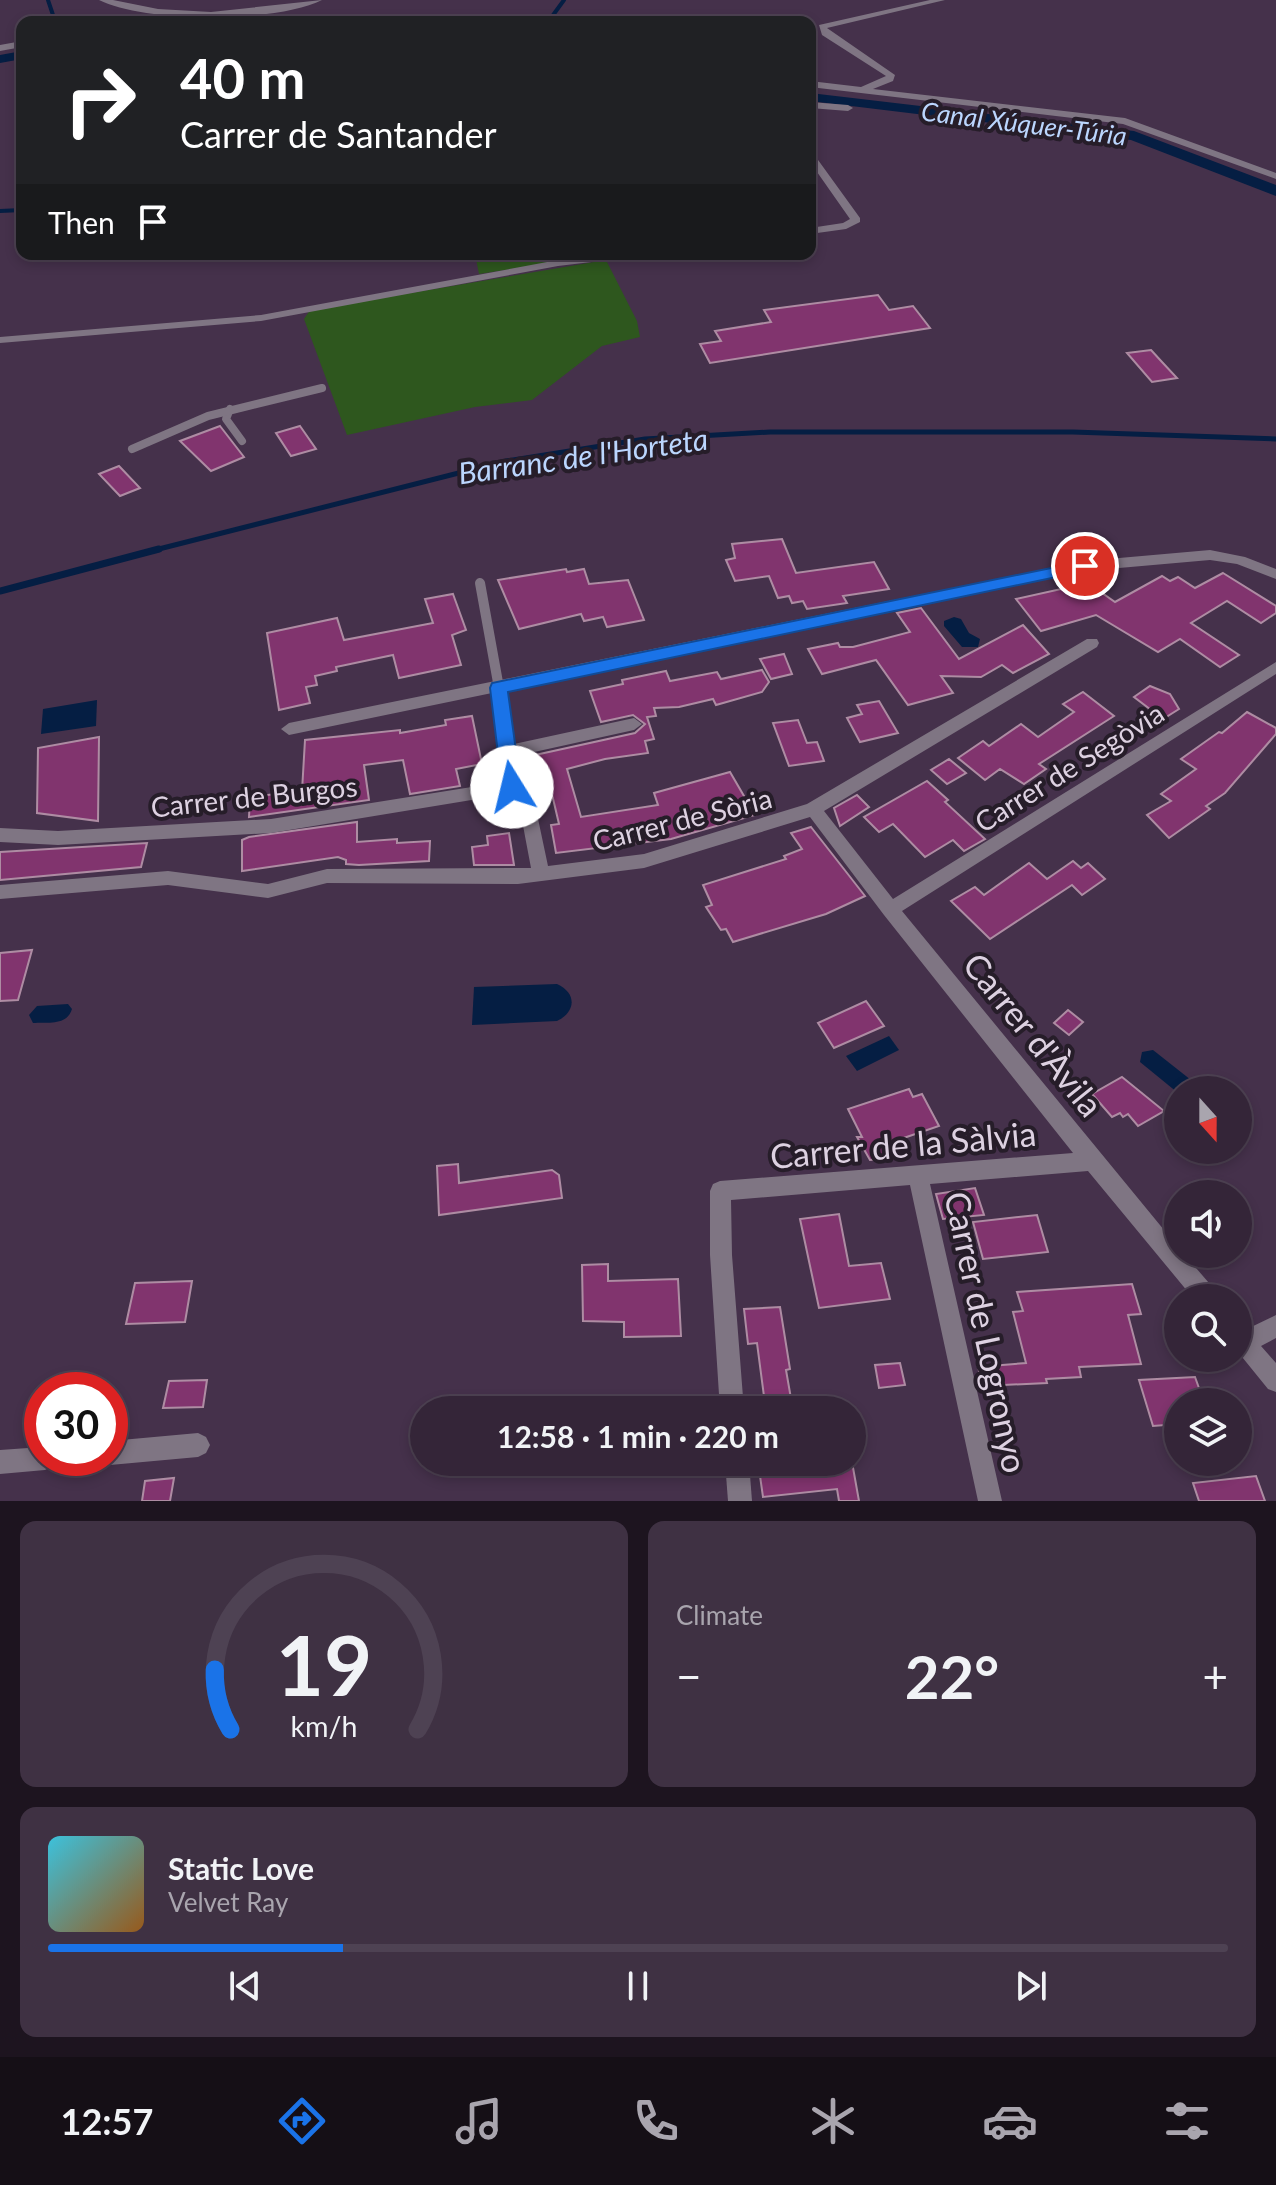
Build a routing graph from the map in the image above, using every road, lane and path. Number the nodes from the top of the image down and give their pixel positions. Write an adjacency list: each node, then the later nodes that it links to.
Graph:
1 (103, 0): 4 (street)
2 (318, 0): 4 (street)
3 (941, 0): 8 (street)
4 (195, 15): 5 (street); 6 (street)
5 (187, 16)
6 (201, 16)
7 (816, 85): 8 (street)
8 (862, 90): 12 (street)
9 (816, 105): 10 (street)
10 (848, 108)
11 (816, 163): 13 (street)
12 (1276, 176)
13 (816, 230)
14 (583, 260): 15 (street)
15 (0, 340)
16 (322, 388): 17 (lane)
17 (230, 409): 18 (lane); 19 (lane)
18 (242, 441)
19 (132, 449)
20 (1276, 574): 24 (street)
21 (480, 583): 24 (lane)
22 (1092, 643): 29 (street, Carrer de Sòria)
23 (1276, 667): 33 (street, Carrer de Segòvia)
24 (499, 688): 26 (street); 27 (street)
25 (634, 724): 27 (street)
26 (289, 729)
27 (506, 752): 28 (street)
28 (512, 787): 30 (street, Carrer de Burgos); 31 (street)
29 (813, 809): 31 (street, Carrer de Sòria); 33 (street, Carrer d'Àvila)
30 (0, 835)
31 (541, 874): 32 (street, Carrer de Sòria)
32 (0, 892)
33 (890, 910): 34 (street, Carrer d'Àvila)
34 (1091, 1161): 35 (street, Carrer de la Sàlvia); 36 (street, Carrer d'Àvila)
35 (918, 1177): 41 (street, Carrer de la Sàlvia); 48 (street, Carrer de Logronyo)
36 (1195, 1284)
37 (1276, 1326): 38 (street)
38 (1252, 1335)
39 (1252, 1352): 40 (street)
40 (1276, 1381)
41 (731, 1396)
42 (198, 1445): 43 (street)
43 (128, 1451)
44 (24, 1460): 45 (street)
45 (0, 1462)
46 (738, 1476): 47 (street)
47 (740, 1501)
48 (990, 1501)

